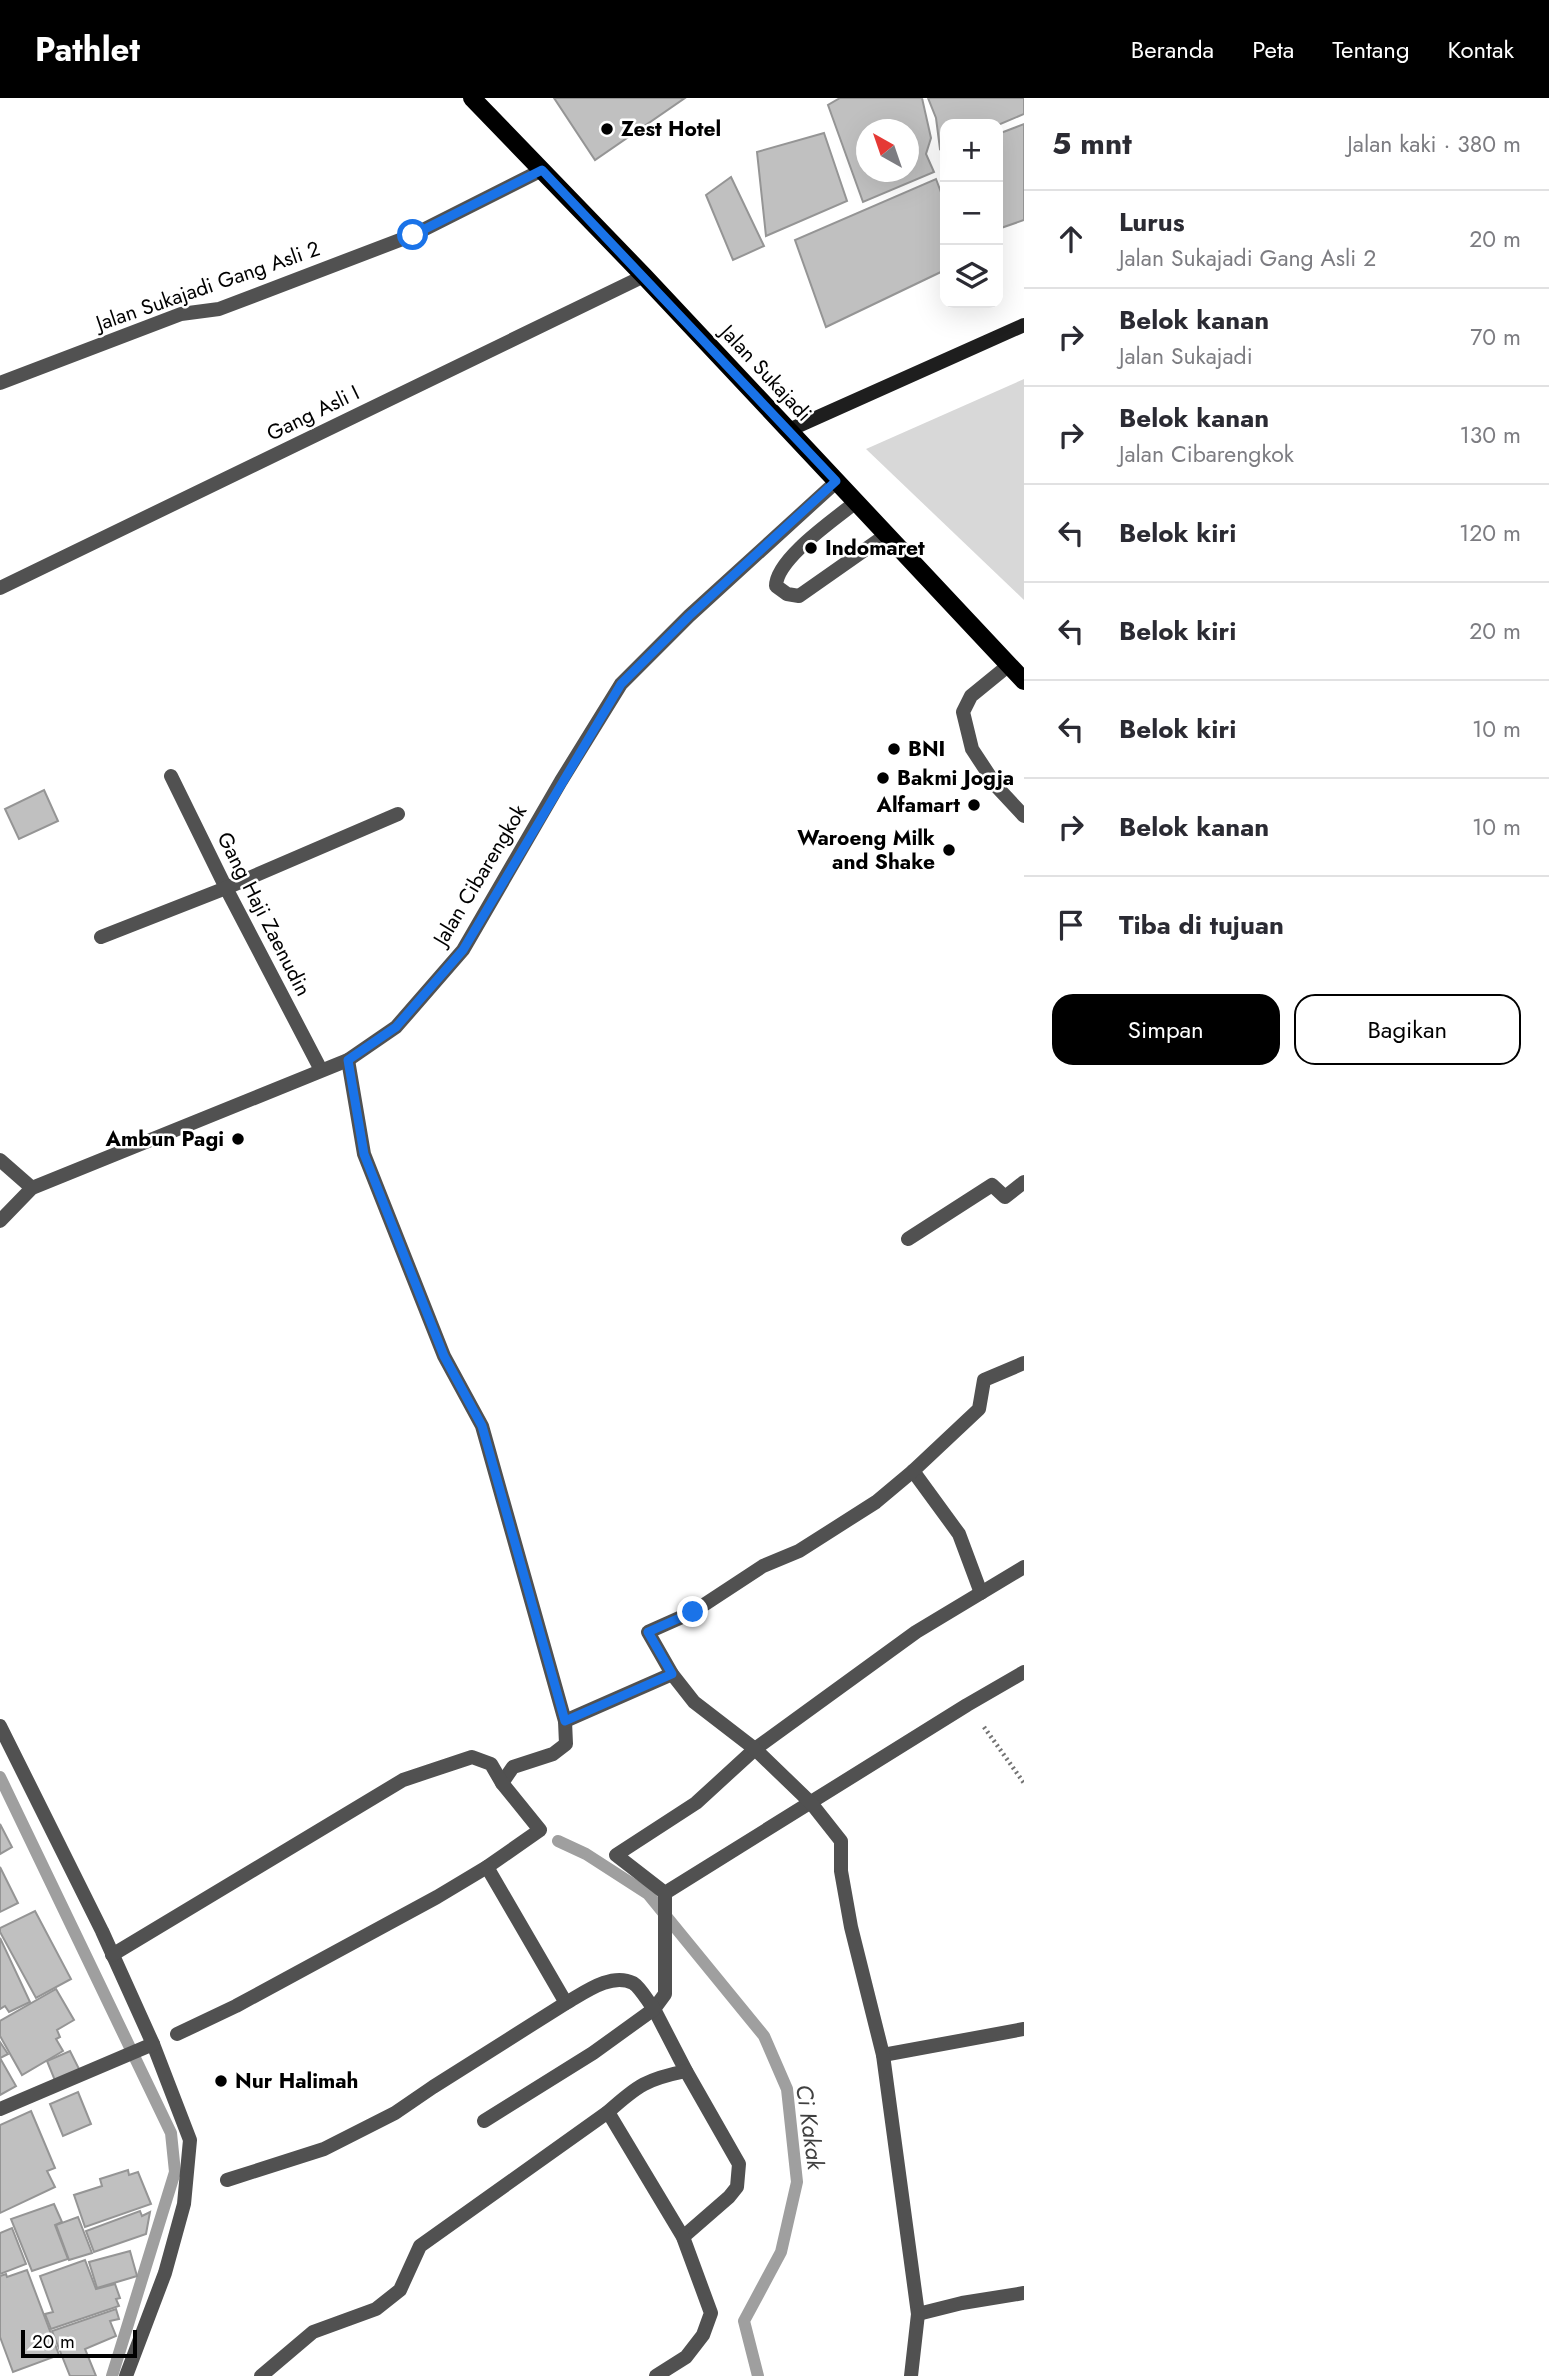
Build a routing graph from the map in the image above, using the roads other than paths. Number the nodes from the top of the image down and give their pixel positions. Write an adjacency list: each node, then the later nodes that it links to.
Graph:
1 (472, 98): 2 (main road, Jalan Sukajadi)
2 (542, 170): 3 (main road, Jalan Sukajadi); 5 (street, Jalan Sukajadi Gang Asli 2)
3 (644, 276): 6 (main road, Jalan Sukajadi); 10 (street, Gang Asli I)
4 (1024, 325): 6 (main road)
5 (0, 383)
6 (789, 430): 7 (main road, Jalan Sukajadi)
7 (836, 481): 8 (main road, Jalan Sukajadi); 18 (street, Jalan Cibarengkok)
8 (856, 502): 9 (main road, Jalan Sukajadi); 9 (street)
9 (886, 535): 11 (main road, Jalan Sukajadi)
10 (0, 588)
11 (1009, 665): 12 (main road, Jalan Sukajadi); 15 (street)
12 (1024, 681)
13 (171, 776): 16 (street, Gang Haji Zaenudin)
14 (398, 814): 16 (street)
15 (1024, 816)
16 (226, 888): 17 (street); 19 (street, Gang Haji Zaenudin)
17 (101, 937)
18 (348, 1060): 19 (street, Jalan Cibarengkok); 31 (street)
19 (321, 1070): 22 (street, Jalan Cibarengkok)
20 (0, 1160): 22 (street)
21 (1024, 1182): 24 (street)
22 (32, 1188): 23 (street)
23 (0, 1221)
24 (908, 1239)
25 (1024, 1363): 26 (street)
26 (913, 1471): 28 (street); 30 (street)
27 (1024, 1567): 28 (street)
28 (981, 1593): 33 (street)
29 (1024, 1672): 35 (street)
30 (672, 1674): 31 (street); 33 (street)
31 (565, 1721): 34 (street)
32 (0, 1726): 38 (street)
33 (755, 1749): 35 (street); 37 (street)
34 (502, 1783): 36 (street); 38 (street)
35 (811, 1803): 37 (street); 44 (street)
36 (487, 1867): 39 (street); 42 (street)
37 (665, 1894): 40 (street)
38 (112, 1955): 43 (street)
39 (566, 2003): 40 (street); 49 (street)
40 (654, 2009): 45 (street); 48 (street)
41 (1024, 2029): 44 (street)
42 (177, 2034)
43 (147, 2047): 46 (street); 53 (street)
44 (883, 2055): 52 (street)
45 (686, 2071): 47 (street); 50 (street)
46 (0, 2109)
47 (608, 2112): 50 (street); 54 (street)
48 (484, 2121)
49 (227, 2180)
50 (682, 2237): 55 (street)
51 (1024, 2293): 52 (street)
52 (918, 2314): 56 (street)
53 (125, 2376)
54 (261, 2376)
55 (656, 2376)
56 (911, 2376)

